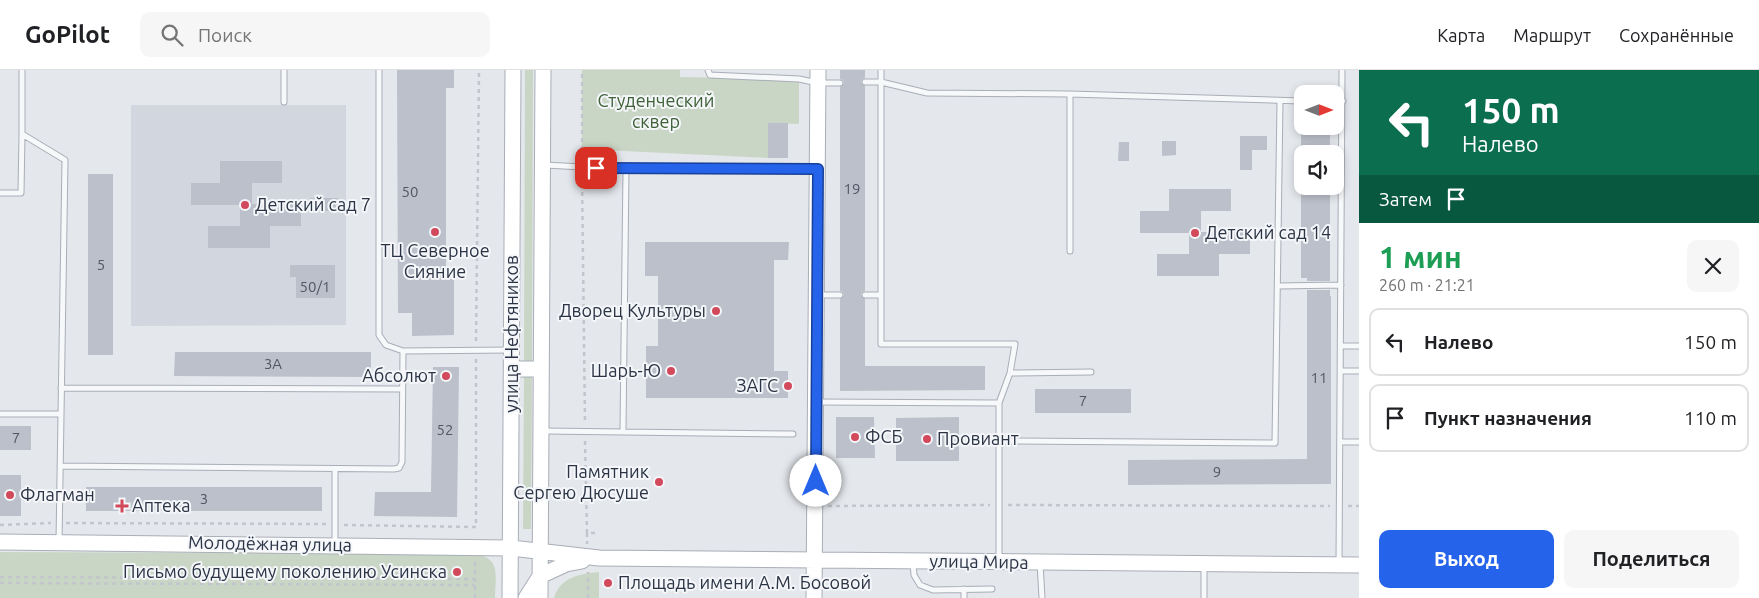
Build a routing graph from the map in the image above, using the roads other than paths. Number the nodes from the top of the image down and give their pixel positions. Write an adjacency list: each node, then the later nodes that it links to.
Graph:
1 (22, 70): 18 (lane)
2 (284, 70): 17 (lane)
3 (379, 70): 34 (lane)
4 (513, 70): 33 (main road, улица Нефтяников)
5 (543, 70): 20 (main road, улица Нефтяников)
6 (708, 70): 9 (lane)
7 (881, 70): 12 (lane)
8 (1342, 70): 13 (lane)
9 (818, 77): 10 (lane); 22 (main road)
10 (840, 82)
11 (864, 82): 12 (lane)
12 (881, 82): 14 (lane); 30 (lane)
13 (1342, 85)
14 (1070, 94): 15 (lane); 24 (lane)
15 (1280, 101): 16 (lane); 26 (lane)
16 (1294, 101)
17 (284, 102)
18 (22, 134): 23 (lane); 41 (lane)
19 (1343, 135): 25 (lane)
20 (542, 165): 21 (lane); 36 (main road, улица Нефтяников)
21 (626, 168): 22 (lane); 48 (lane)
22 (818, 169): 27 (main road)
23 (0, 193)
24 (1070, 251)
25 (1341, 285): 26 (lane); 31 (lane)
26 (1278, 286): 50 (lane)
27 (816, 295): 28 (lane); 43 (main road)
28 (840, 295)
29 (865, 295): 30 (lane)
30 (880, 295): 40 (lane)
31 (1342, 346): 32 (lane); 37 (lane)
32 (1359, 346)
33 (512, 350): 34 (lane); 35 (main road, улица Нефтяников)
34 (403, 351): 42 (lane)
35 (512, 369): 36 (main road); 58 (main road, улица Нефтяников)
36 (541, 369): 47 (main road, улица Нефтяников)
37 (1342, 371): 38 (lane); 51 (lane)
38 (1359, 371)
39 (1091, 372): 40 (lane)
40 (1010, 373): 44 (lane)
41 (61, 388): 42 (lane); 46 (lane)
42 (402, 389): 54 (lane)
43 (816, 402): 44 (lane); 61 (main road)
44 (999, 403): 50 (lane)
45 (0, 414): 46 (lane)
46 (61, 414): 53 (lane)
47 (541, 430): 48 (lane); 59 (main road, улица Нефтяников)
48 (623, 431): 49 (lane)
49 (793, 434)
50 (999, 441): 63 (lane)
51 (1340, 442): 52 (lane); 66 (lane)
52 (1359, 442)
53 (60, 466): 54 (lane); 56 (lane)
54 (335, 469): 57 (lane)
55 (0, 542): 56 (main road, Молодёжная улица)
56 (59, 543): 57 (main road, Молодёжная улица)
57 (335, 545): 58 (main road, Молодёжная улица)
58 (511, 548): 59 (main road, Молодёжная улица); 71 (main road, улица Нефтяников)
59 (540, 551): 60 (main road, улица Мира); 68 (main road, улица Нефтяников)
60 (599, 558): 61 (main road, улица Мира); 68 (main road, улица Мира)
61 (815, 560): 62 (main road, улица Мира); 74 (main road)
62 (913, 561): 63 (main road, улица Мира); 69 (lane)
63 (999, 562): 64 (main road, улица Мира)
64 (1040, 562): 65 (main road, улица Мира); 76 (lane)
65 (1204, 564): 66 (main road, улица Мира); 77 (lane)
66 (1339, 565): 67 (main road, улица Мира)
67 (1359, 565)
68 (540, 576): 72 (main road); 73 (main road, улица Нефтяников)
69 (964, 589): 70 (lane); 75 (lane)
70 (992, 589)
71 (510, 598)
72 (526, 598)
73 (540, 598)
74 (814, 598)
75 (964, 598)
76 (1042, 598)
77 (1204, 598)

